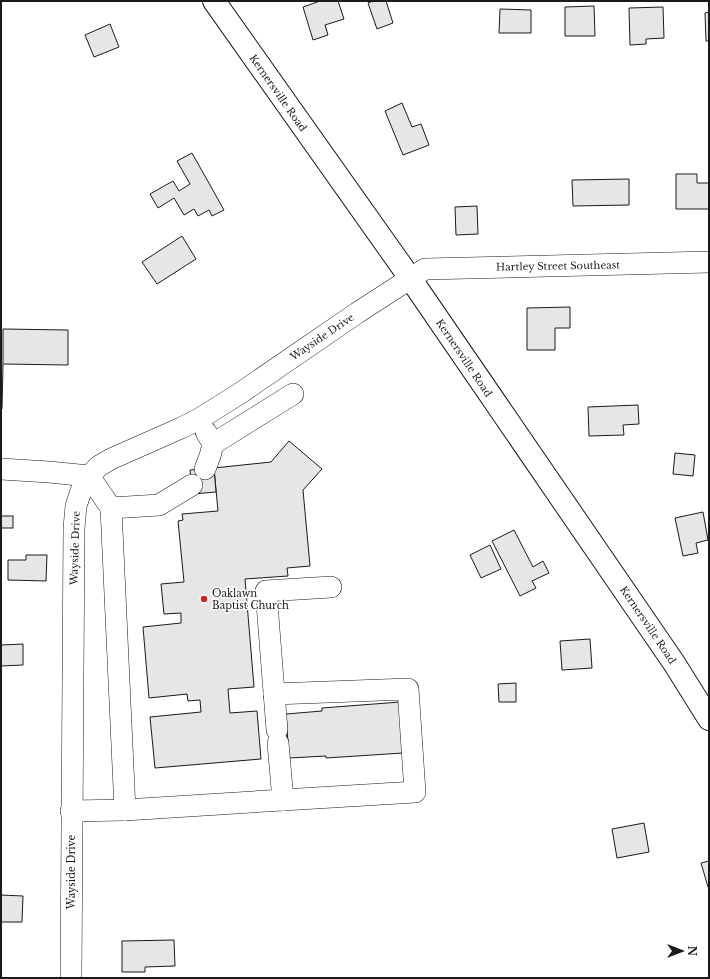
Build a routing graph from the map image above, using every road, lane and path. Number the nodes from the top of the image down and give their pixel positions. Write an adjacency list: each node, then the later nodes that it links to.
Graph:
1 (214, 1): 3 (main road, Kernersville Road)
2 (709, 262): 3 (street, Hartley Street Southeast)
3 (410, 278): 5 (street, Wayside Drive); 14 (main road, Kernersville Road)
4 (293, 394): 6 (street)
5 (199, 419): 6 (street); 9 (street, Wayside Drive)
6 (213, 444): 8 (street)
7 (1, 469): 9 (street)
8 (205, 469)
9 (89, 476): 11 (street); 17 (street, Wayside Drive)
10 (192, 485): 11 (street)
11 (111, 508): 16 (street)
12 (331, 587): 13 (street)
13 (274, 694): 15 (street); 15 (street)
14 (709, 719)
15 (282, 800): 16 (street)
16 (125, 810): 17 (street)
17 (71, 812): 18 (street, Wayside Drive)
18 (71, 978)

